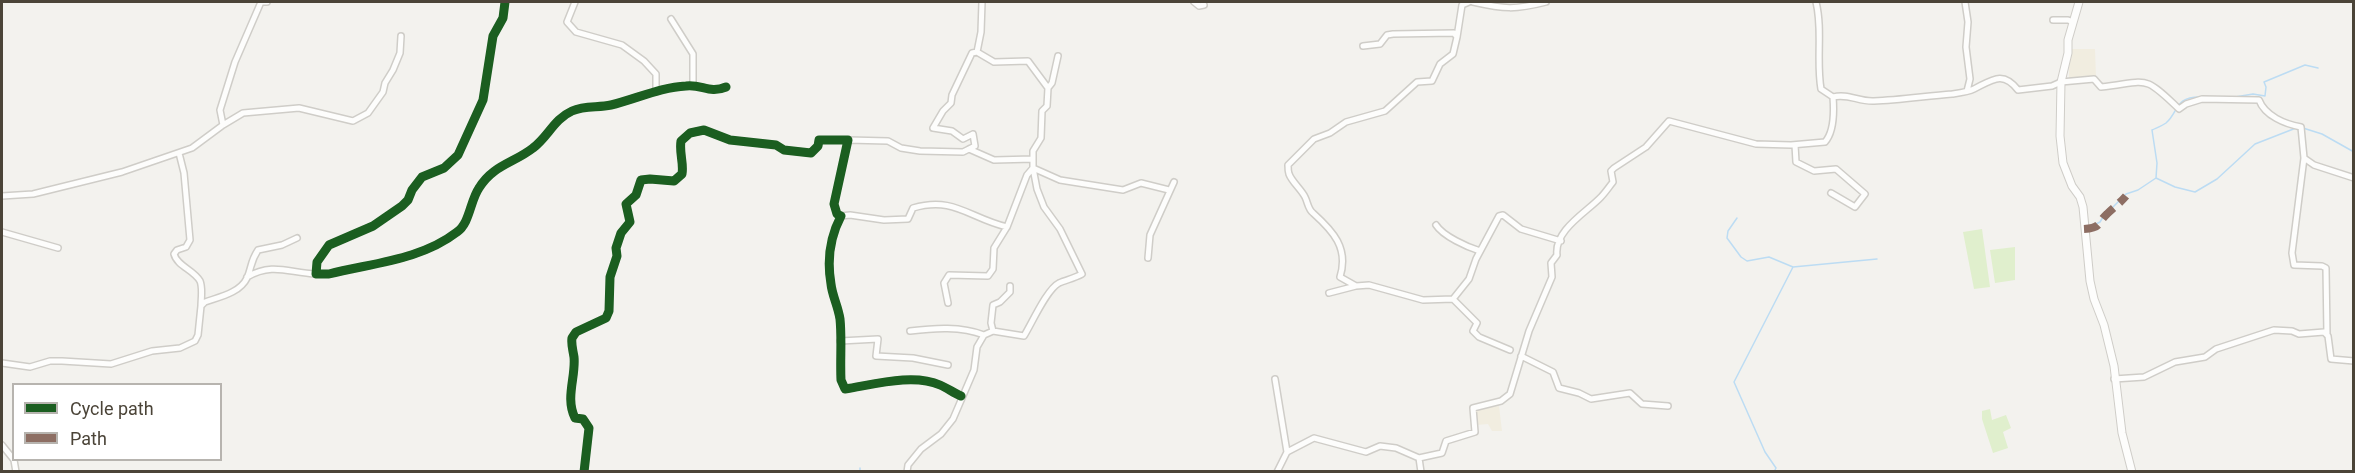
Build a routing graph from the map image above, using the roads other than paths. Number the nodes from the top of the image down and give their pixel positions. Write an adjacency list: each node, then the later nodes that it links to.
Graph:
1 (267, 2): 28 (street)
2 (505, 2): 50 (street)
3 (575, 2): 26 (street)
4 (982, 2): 19 (street)
5 (1194, 2): 12 (street)
6 (1471, 2): 7 (street); 11 (street)
7 (1546, 2)
8 (1816, 2): 27 (street)
9 (1965, 2): 25 (street)
10 (2079, 2): 15 (street)
11 (1461, 3): 17 (street)
12 (1204, 5)
13 (671, 19): 22 (street)
14 (2053, 20): 15 (street)
15 (2073, 22): 21 (street)
16 (401, 36): 28 (street)
17 (1457, 37): 18 (street); 53 (street)
18 (1363, 46)
19 (977, 52): 24 (street); 31 (street)
20 (1058, 56): 24 (street)
21 (2061, 82): 25 (street); 33 (street); 69 (street)
22 (693, 86): 23 (street); 26 (street)
23 (726, 87)
24 (1048, 88): 34 (street)
25 (1967, 91): 27 (street)
26 (656, 92): 50 (street)
27 (1833, 97): 30 (street)
28 (223, 124): 32 (street)
29 (848, 140): 31 (street); 41 (street); 76 (street)
30 (1795, 145): 39 (street); 46 (street)
31 (969, 149): 34 (street)
32 (179, 153): 40 (street); 57 (street)
33 (2304, 158): 36 (street); 61 (street)
34 (1033, 159): 35 (street)
35 (1033, 168): 38 (street); 43 (street); 59 (street)
36 (2354, 178)
37 (1174, 182): 38 (street)
38 (1169, 190): 49 (street)
39 (1831, 193)
40 (2, 196)
41 (841, 216): 43 (street); 62 (street)
42 (1436, 225): 48 (street)
43 (1007, 227): 56 (street)
44 (2, 232): 47 (street)
45 (297, 238): 51 (street)
46 (1561, 241): 48 (street); 64 (street)
47 (58, 248)
48 (1480, 251): 55 (street)
49 (1148, 258)
50 (316, 274): 51 (street)
51 (247, 277): 57 (street)
52 (1010, 286): 59 (street)
53 (1358, 286): 54 (street); 55 (street)
54 (1329, 293)
55 (1453, 299): 63 (street)
56 (948, 303)
57 (201, 306): 66 (street)
58 (910, 331): 60 (street)
59 (993, 332): 60 (street)
60 (984, 335): 70 (street)
61 (2327, 335): 65 (street); 69 (street)
62 (840, 340): 67 (street); 70 (street)
63 (1510, 350)
64 (1521, 356): 71 (street); 75 (street)
65 (2354, 361)
66 (2, 363)
67 (948, 365)
68 (1275, 379): 73 (street)
69 (2114, 379): 80 (street)
70 (961, 396): 77 (street)
71 (1668, 406)
72 (2, 445): 74 (street)
73 (1287, 452): 75 (street); 78 (street)
74 (12, 458)
75 (1419, 458): 79 (street)
76 (584, 471)
77 (907, 471)
78 (1277, 471)
79 (1421, 471)
80 (2132, 471)

